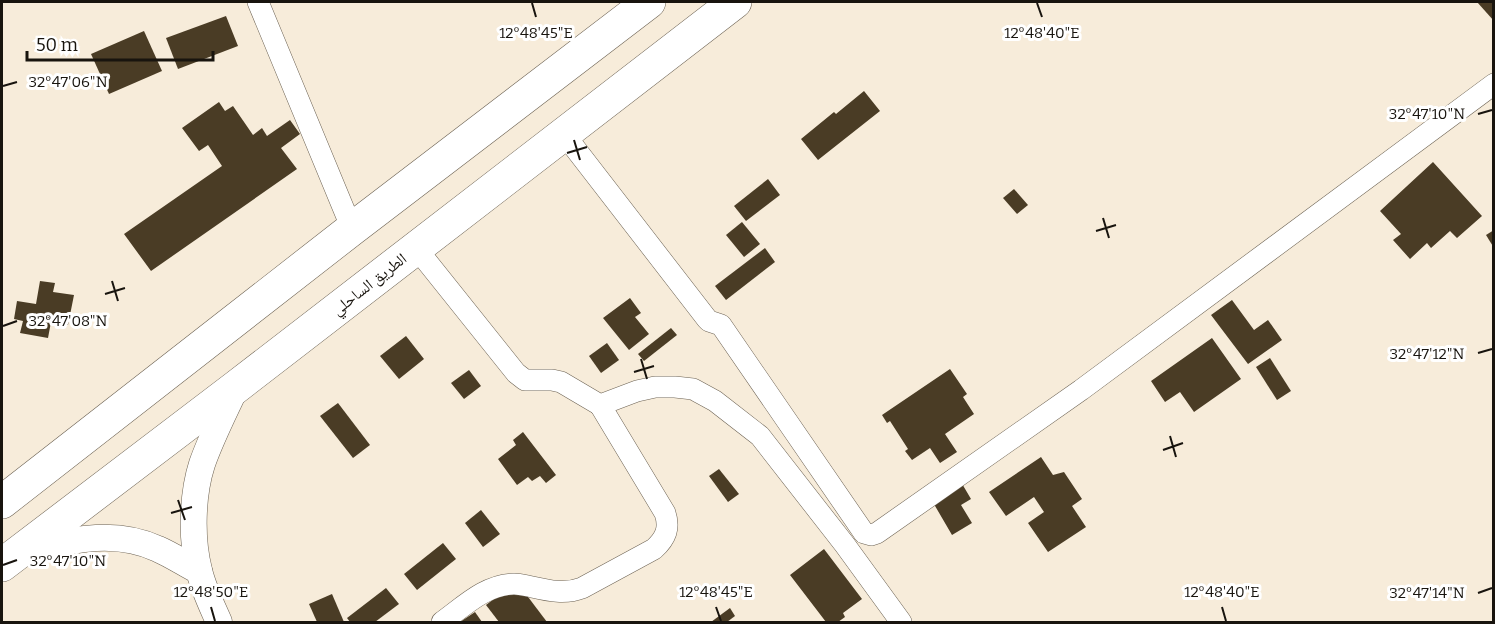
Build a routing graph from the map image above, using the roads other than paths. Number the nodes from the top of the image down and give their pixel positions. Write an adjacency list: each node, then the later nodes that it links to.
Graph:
1 (258, 2): 6 (street)
2 (649, 2): 6 (highway)
3 (735, 2): 5 (highway, الطريق الساحلي)
4 (1494, 84): 5 (street)
5 (564, 134): 7 (highway, الطريق الساحلي)
6 (352, 229): 10 (highway)
7 (416, 248): 8 (highway, الطريق الساحلي); 9 (street)
8 (236, 387): 11 (highway, الطريق الساحلي); 12 (street)
9 (600, 405): 14 (street); 15 (street)
10 (2, 502)
11 (10, 558): 12 (street)
12 (199, 571): 13 (street)
13 (219, 622)
14 (442, 622)
15 (901, 622)

